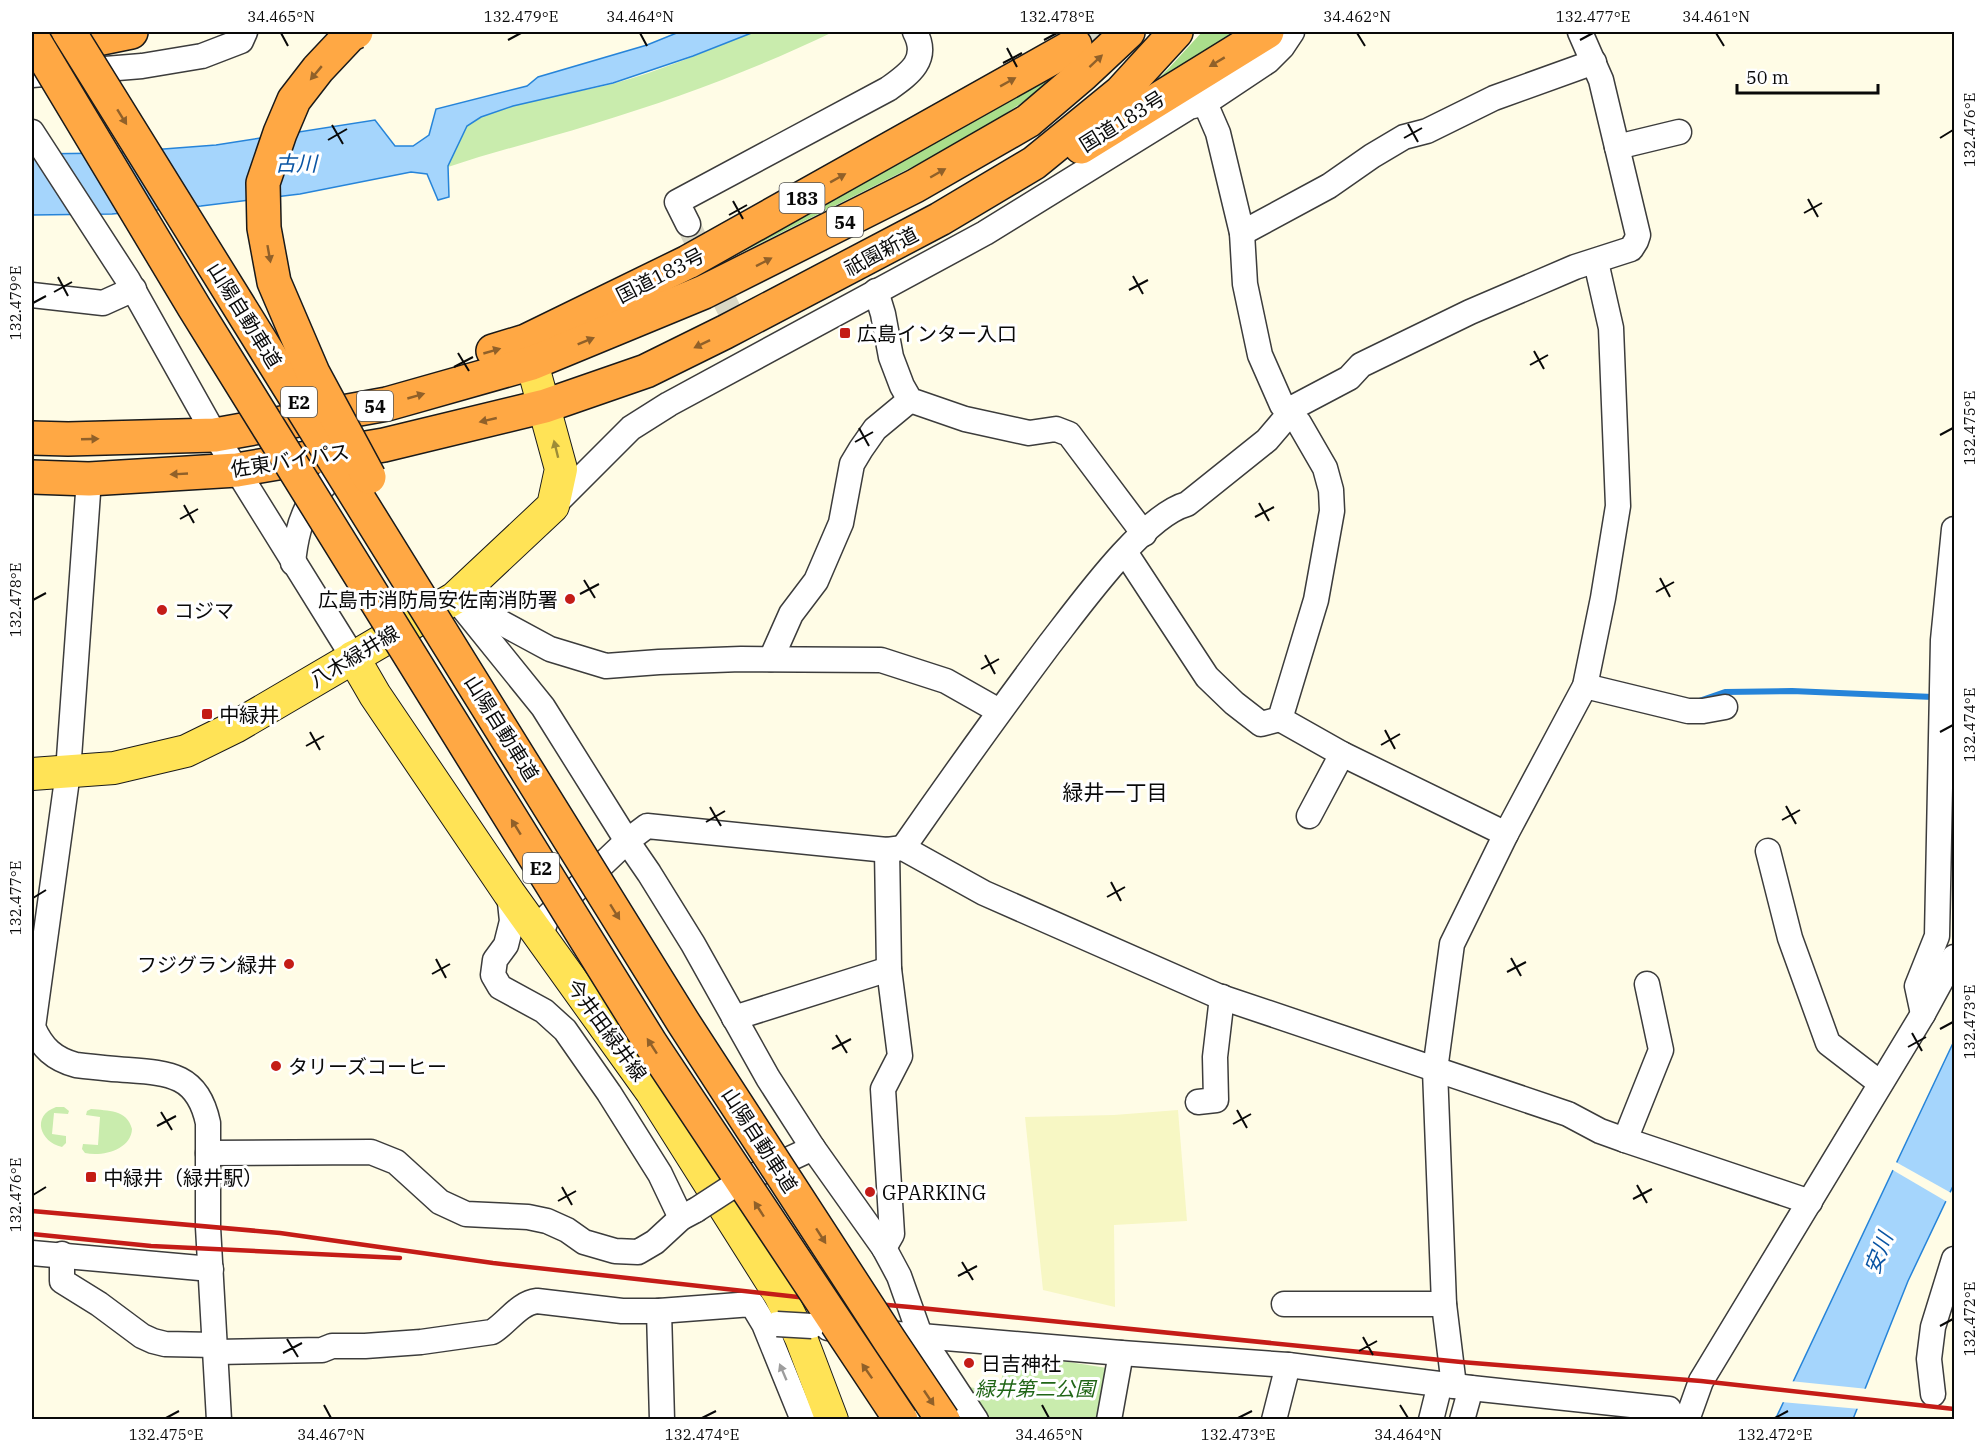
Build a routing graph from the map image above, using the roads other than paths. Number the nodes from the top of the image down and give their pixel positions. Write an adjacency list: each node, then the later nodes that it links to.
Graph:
1 (69, 32): 53 (highway, 山陽自動車道 / E2, one-way to 53, bridge)
2 (131, 32): 12 (highway)
3 (245, 32): 16 (street)
4 (357, 32): 53 (highway, one-way to 53, bridge)
5 (1128, 32): 29 (highway, 54, one-way to 5)
6 (1176, 32): 21 (highway, 祇園新道 / 54)
7 (1267, 32): 21 (highway, 国道183号, one-way to 21)
8 (1292, 32): 17 (street)
9 (1580, 32): 14 (street)
10 (917, 36): 22 (street)
11 (32, 37): 28 (highway, 山陽自動車道 / E2, bridge)
12 (32, 44)
13 (1075, 45): 29 (highway, 国道183号 / 183, one-way to 13)
14 (1594, 62): 20 (street); 23 (street)
15 (32, 64): 28 (highway, bridge)
16 (32, 75)
17 (1205, 103): 23 (street); 26 (street)
18 (32, 132): 25 (street)
19 (1679, 132): 20 (street)
20 (1617, 147): 24 (street)
21 (940, 219): 31 (highway, 祇園新道 / 54, one-way to 31)
22 (688, 224)
23 (1242, 233): 32 (street)
24 (1596, 262): 32 (street); 47 (street)
25 (134, 289): 27 (street); 33 (street)
26 (876, 291): 30 (street); 39 (street)
27 (32, 296)
28 (194, 308): 96 (highway, 山陽自動車道 / E2, one-way to 28, bridge)
29 (529, 352): 31 (main road); 33 (highway, 国道183号 / 183, one-way to 29)
30 (910, 400): 41 (street); 46 (street)
31 (545, 406): 35 (highway, 佐東バイパス / 54, one-way to 35); 39 (main road, one-way to 31)
32 (1289, 413): 41 (street); 50 (street)
33 (214, 435): 34 (highway, 佐東バイパス, one-way to 33); 36 (street)
34 (32, 438)
35 (384, 445): 36 (highway, 佐東バイパス / 54); 43 (street)
36 (237, 470): 38 (highway, 佐東バイパス / 54, one-way to 38); 43 (street)
37 (32, 477): 38 (highway, 佐東バイパス / 54)
38 (89, 479): 52 (street)
39 (553, 506): 44 (main road, 八木緑井線)
40 (1954, 530): 66 (street)
41 (1144, 534): 42 (street)
42 (1125, 552): 49 (street); 50 (street)
43 (293, 563): 45 (street)
44 (455, 598): 45 (main road, 八木緑井線); 46 (street); 57 (street)
45 (352, 657): 52 (main road, 八木緑井線); 60 (main road, 今井田緑井線)
46 (771, 659): 49 (street)
47 (1585, 686): 48 (street); 56 (street)
48 (1725, 707)
49 (999, 711): 58 (street)
50 (1280, 719): 51 (street)
51 (1342, 754): 55 (street); 56 (street)
52 (68, 772): 54 (main road, 八木緑井線); 68 (street)
53 (529, 773): 97 (highway, 山陽自動車道 / E2, one-way to 97, bridge)
54 (32, 774)
55 (1309, 816)
56 (1506, 834): 69 (street)
57 (627, 841): 58 (street); 60 (street); 67 (street)
58 (895, 849): 63 (street); 65 (street)
59 (1768, 851): 70 (street)
60 (536, 925): 61 (street); 61 (street); 95 (main road, 今井田緑井線)
61 (506, 945): 76 (street)
62 (1954, 957): 66 (street)
63 (889, 969): 67 (street); 77 (street)
64 (1647, 984): 72 (street)
65 (1222, 997): 69 (street); 71 (street)
66 (1923, 1014): 70 (street)
67 (735, 1018): 73 (street)
68 (32, 1027): 74 (street)
69 (1435, 1070): 72 (street); 83 (street)
70 (1880, 1083): 75 (street)
71 (1198, 1102)
72 (1625, 1140): 75 (street)
73 (813, 1148): 76 (street, bridge); 77 (street)
74 (208, 1153): 76 (street); 81 (street)
75 (1810, 1202): 104 (street)
76 (688, 1214)
77 (884, 1248): 86 (street)
78 (32, 1253): 79 (street)
79 (62, 1254): 81 (street); 87 (street)
80 (1954, 1259): 91 (street)
81 (211, 1269): 87 (street)
82 (1284, 1304): 83 (street)
83 (1444, 1304): 90 (street)
84 (659, 1311): 85 (street); 87 (street); 93 (street)
85 (770, 1324): 86 (street, bridge); 94 (street, one-way to 85)
86 (920, 1335): 88 (street); 98 (street)
87 (215, 1348): 92 (street)
88 (1121, 1353): 89 (street); 99 (street)
89 (1288, 1365): 90 (street); 100 (street)
90 (1455, 1386): 101 (street); 102 (street); 103 (street)
91 (1933, 1394)
92 (219, 1419)
93 (662, 1419)
94 (803, 1419)
95 (832, 1419)
96 (901, 1419)
97 (943, 1419)
98 (976, 1419)
99 (1109, 1419)
100 (1274, 1419)
101 (1431, 1419)
102 (1462, 1419)
103 (1665, 1419)
104 (1687, 1419)

